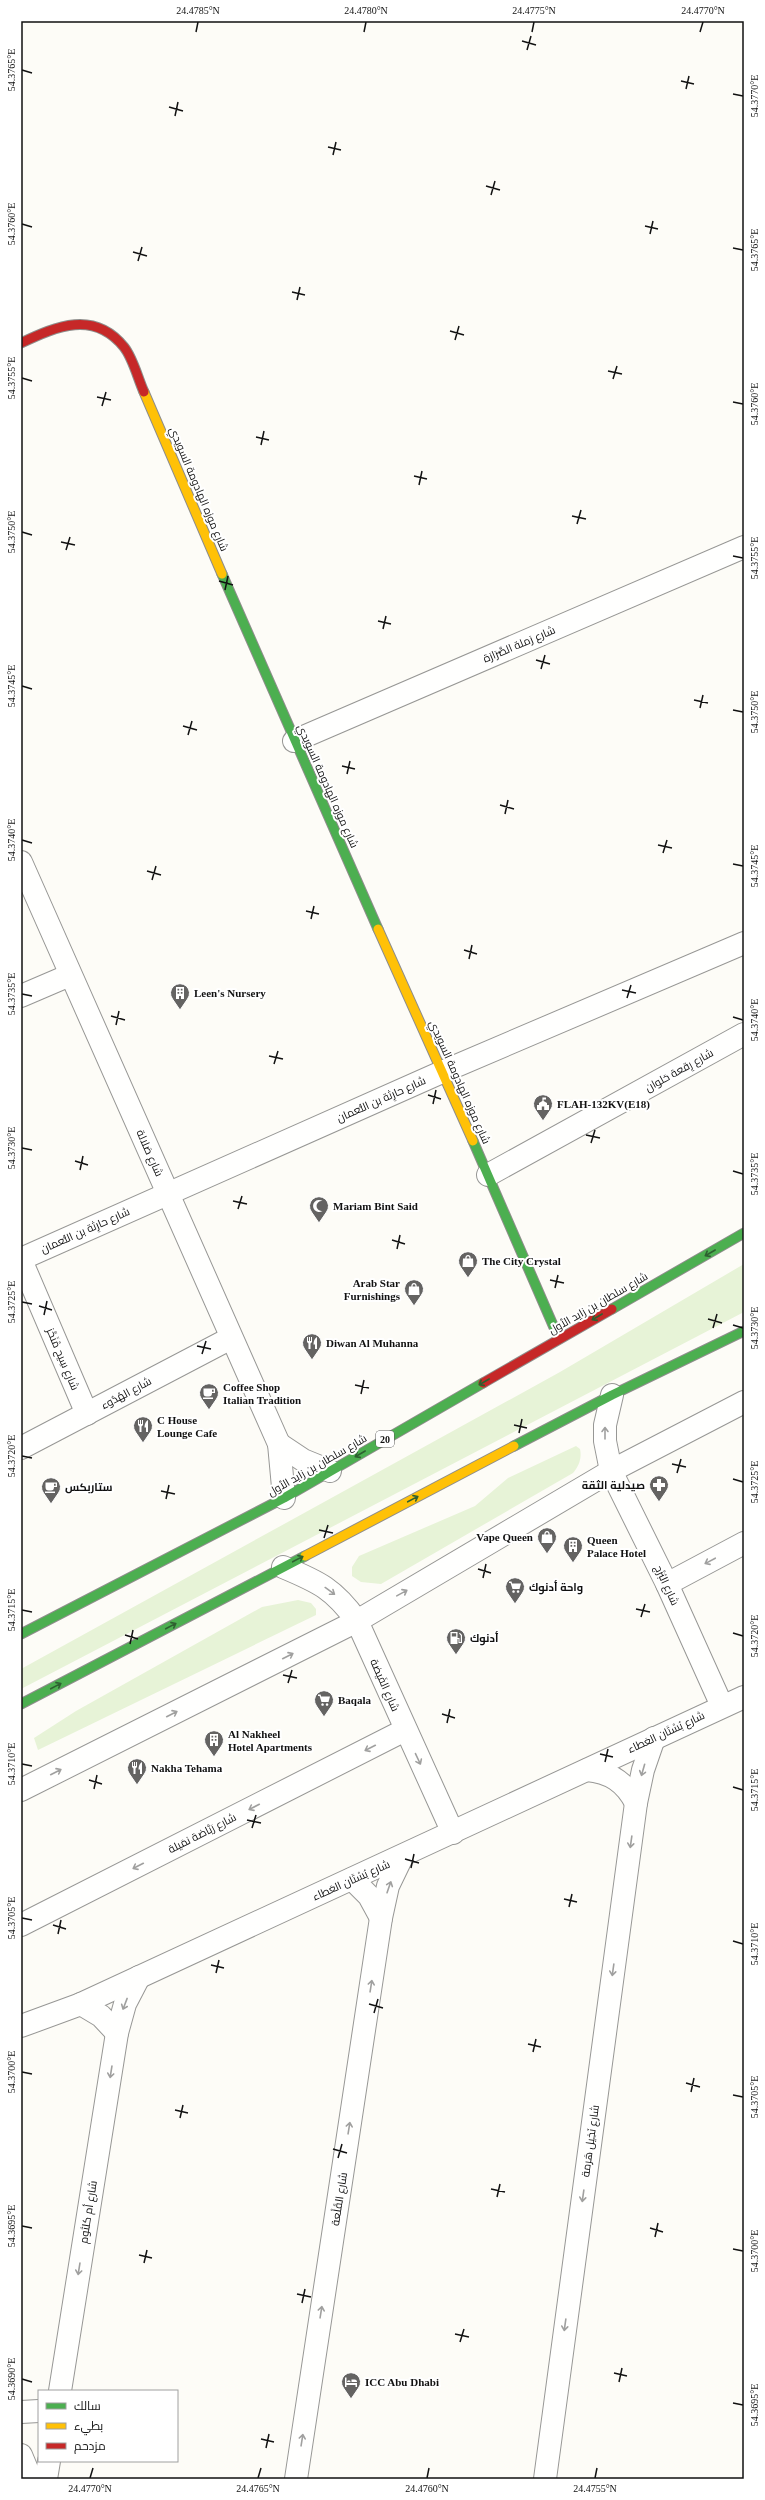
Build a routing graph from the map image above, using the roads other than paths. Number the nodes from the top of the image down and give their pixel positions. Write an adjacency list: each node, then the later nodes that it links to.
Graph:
1 (21, 343): 3 (main road, شارع موزه الهادومة السويدي)
2 (744, 547): 3 (street, شارع رَملة الصَّرَارَة)
3 (294, 742): 9 (main road, شارع موزه الهادومة السويدي)
4 (21, 862): 6 (street, شارع صَلالة)
5 (744, 943): 9 (street, شارع حارِثة بن النُّعمان)
6 (70, 975): 7 (street); 11 (street, شارع صَلالة)
7 (21, 996)
8 (744, 1034): 10 (street, شارع رِقعة حَلوان)
9 (442, 1072): 10 (main road, شارع موزه الهادومة السويدي); 11 (street, شارع حارِثة بن النُّعمان)
10 (488, 1175): 16 (main road, شارع موزه الهادومة السويدي)
11 (167, 1193): 13 (street, شارع حارِثة بن النُّعمان); 15 (street, شارع صَلالة)
12 (744, 1233): 16 (main road, شارع سلطان بن زايد الأول / 20, one-way to 16)
13 (21, 1260): 19 (street, شارع سِيح مْنَحَّز)
14 (744, 1331): 17 (main road)
15 (231, 1338): 19 (street, شارع الهُدُوء); 20 (street, شارع صَلالة)
16 (559, 1339): 22 (main road, شارع سلطان بن زايد الأول / 20, one-way to 22)
17 (612, 1395): 23 (street, شارع البُرْج, one-way to 17); 26 (main road, one-way to 17)
18 (744, 1402): 23 (street)
19 (87, 1414): 21 (street, شارع الهُدُوء)
20 (279, 1444): 22 (street); 24 (street, شارع صَلالة)
21 (21, 1448)
22 (330, 1471): 24 (main road, شارع سلطان بن زايد الأول / 20)
23 (611, 1471): 27 (street, شارع البُرْج); 28 (street, one-way to 23)
24 (284, 1498): 29 (main road, شارع سلطان بن زايد الأول / 20)
25 (744, 1543): 27 (street, one-way to 27)
26 (283, 1567): 28 (street, شارع الفَيضة, one-way to 28); 31 (main road, one-way to 26)
27 (667, 1584): 32 (street, شارع البُرْج)
28 (356, 1622): 33 (street, شارع الفَيضة); 36 (street, one-way to 28)
29 (21, 1634)
30 (744, 1697): 32 (street, شارع بُسْتَان العَطاء)
31 (21, 1704)
32 (722, 1706): 34 (street, شارع بُسْتَان العَطاء)
33 (405, 1730): 38 (street, شارع الفَيضة, one-way to 38); 42 (street, شارع رَبَّاضة نمَيلة, one-way to 42)
34 (654, 1738): 35 (street, شارع بُسْتَان العَطاء); 37 (street, شارع نَخِيل هَرمة, one-way to 37)
35 (587, 1770): 37 (street); 38 (street, شارع بُسْتَان العَطاء)
36 (21, 1790)
37 (636, 1803): 55 (street, شارع نَخِيل هَرمة, one-way to 55)
38 (452, 1833): 39 (street, شارع بُسْتَان العَطاء)
39 (402, 1857): 40 (street, شارع بُسْتَان العَطاء); 41 (street, شارع القَلْعة, one-way to 39)
40 (352, 1879): 41 (street); 43 (street, شارع بُسْتَان العَطاء)
41 (381, 1918): 54 (street, شارع القَلْعة, one-way to 41)
42 (21, 1925)
43 (139, 1977): 44 (street, شارع بُسْتَان العَطاء); 46 (street, شارع أم كلثوم, one-way to 46)
44 (81, 2004): 45 (street, شارع بُسْتَان العَطاء); 46 (street)
45 (21, 2026)
46 (117, 2033): 47 (street, شارع أم كلثوم, one-way to 47)
47 (60, 2390)
48 (38, 2411): 49 (street)
49 (21, 2412)
50 (21, 2455): 52 (street)
51 (49, 2462): 53 (street)
52 (31, 2479)
53 (46, 2479)
54 (296, 2479)
55 (545, 2479)

